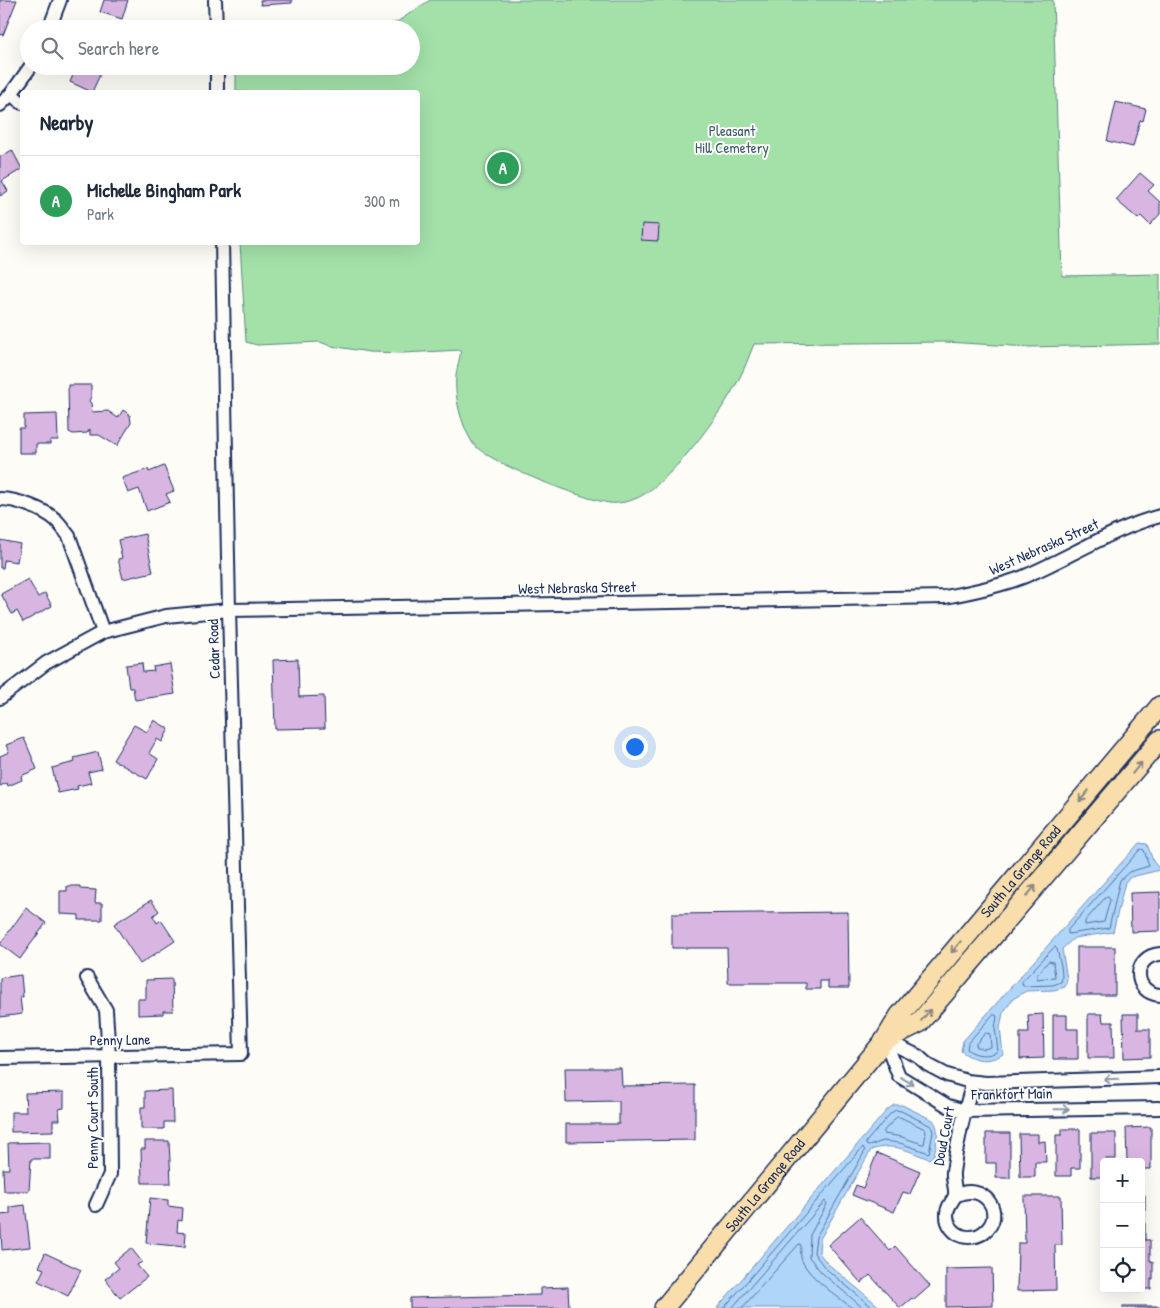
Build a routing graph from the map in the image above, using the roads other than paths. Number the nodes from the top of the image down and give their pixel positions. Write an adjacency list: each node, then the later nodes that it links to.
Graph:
1 (60, 0): 3 (street)
2 (215, 0): 4 (street)
3 (52, 20)
4 (216, 20)
5 (25, 75): 8 (street)
6 (217, 75): 7 (street)
7 (217, 90)
8 (11, 94): 9 (street); 10 (street)
9 (20, 101)
10 (0, 105)
11 (222, 245): 14 (street, Cedar Road)
12 (0, 499): 15 (street)
13 (1160, 516): 14 (street, West Nebraska Street)
14 (229, 610): 15 (street, West Nebraska Street); 23 (street, Cedar Road)
15 (103, 632): 16 (street, West Nebraska Street)
16 (0, 698)
17 (1160, 706): 22 (main road, South La Grange Road, one-way to 22)
18 (1160, 740): 22 (main road, South La Grange Road, one-way to 18)
19 (1160, 954): 21 (street)
20 (87, 978): 24 (street, Penny Court South)
21 (1160, 995)
22 (885, 1040): 27 (street, Frankfort Main); 29 (street, Frankfort Main, one-way to 29); 32 (main road, South La Grange Road)
23 (241, 1054): 24 (street, Penny Lane)
24 (109, 1057): 25 (street, Penny Lane); 31 (street, Penny Court South)
25 (0, 1058)
26 (1160, 1077): 27 (street, Frankfort Main, one-way to 27)
27 (972, 1082): 29 (street, Doud Court)
28 (1160, 1108): 29 (street, Frankfort Main, one-way to 28)
29 (965, 1111): 30 (street, Doud Court)
30 (955, 1196)
31 (96, 1205)
32 (664, 1308)

